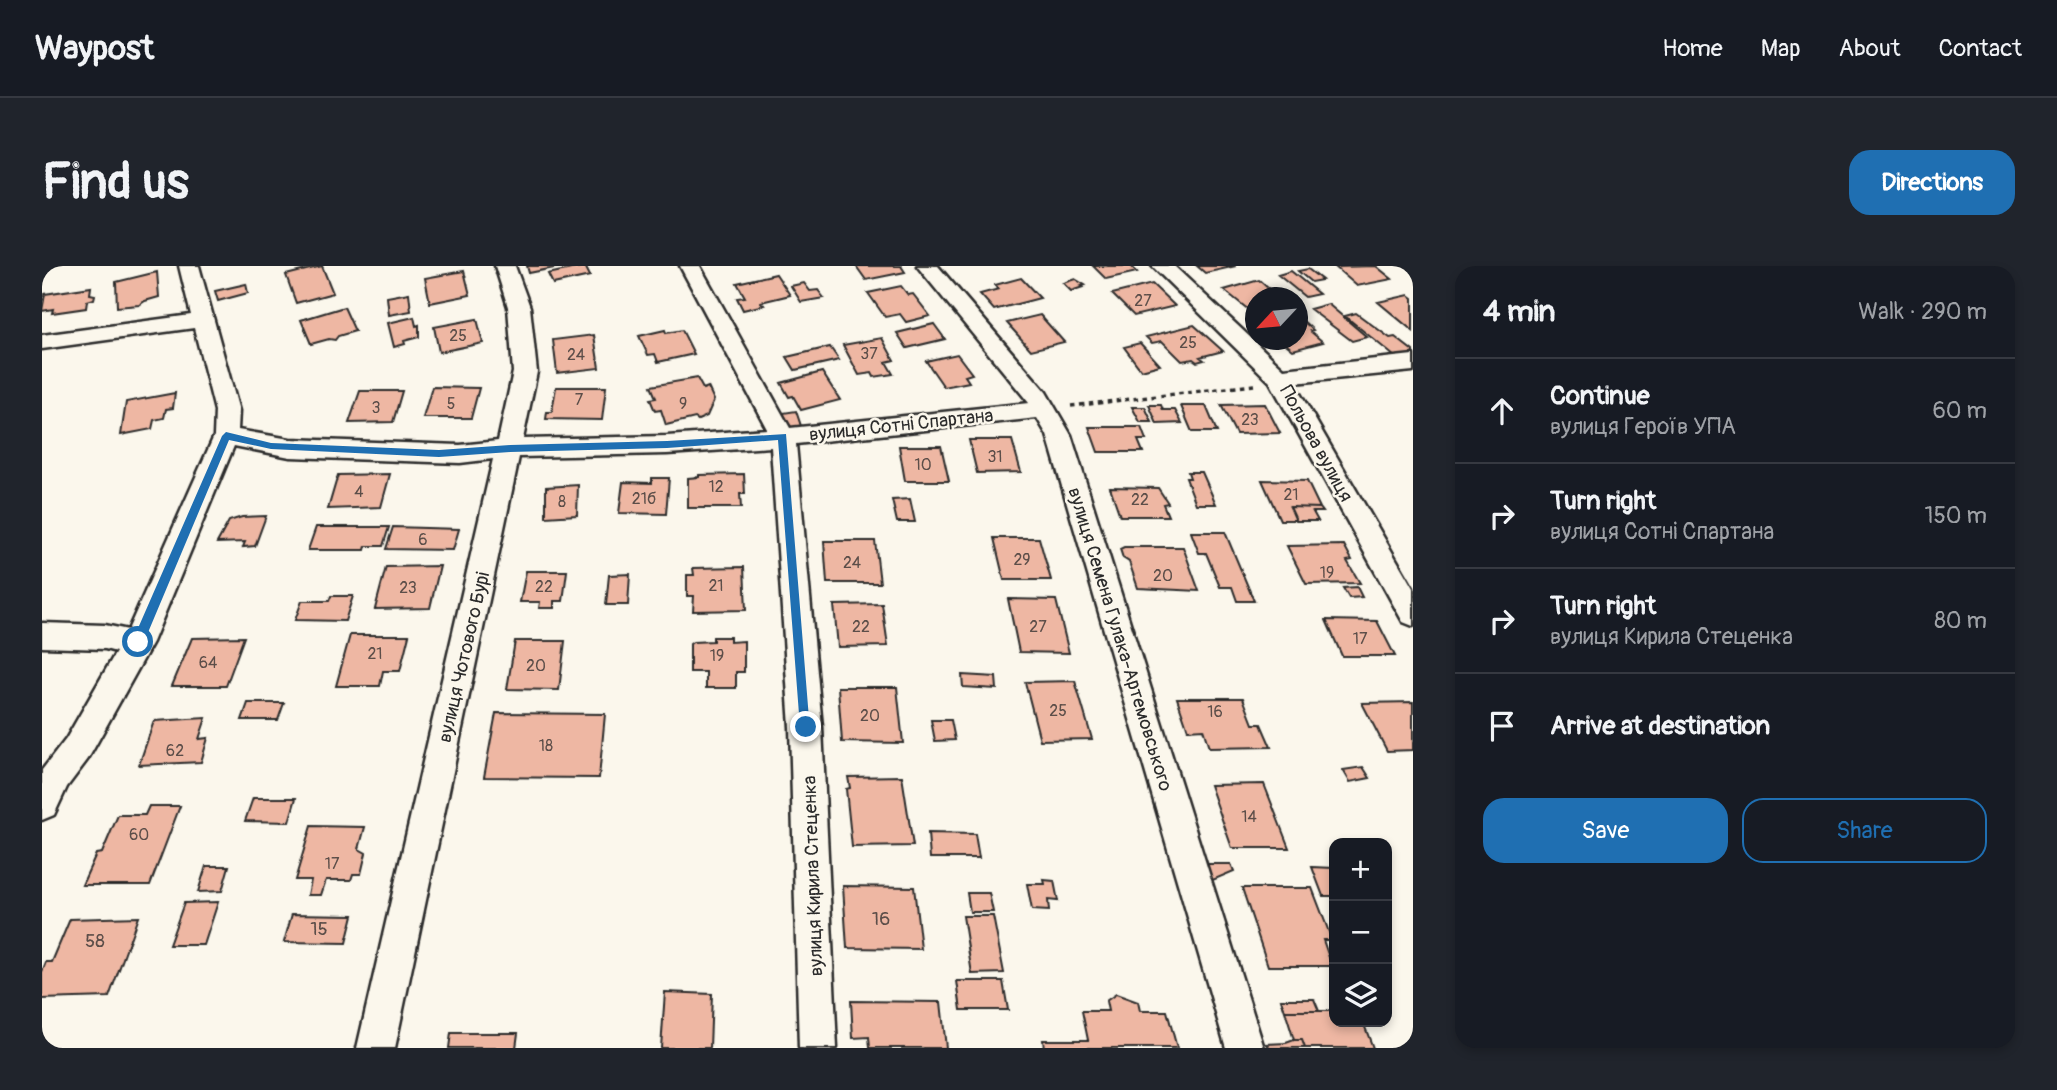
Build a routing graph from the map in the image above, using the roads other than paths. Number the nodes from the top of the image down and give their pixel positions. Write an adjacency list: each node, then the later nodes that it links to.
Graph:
1 (189, 266): 6 (street)
2 (505, 266): 13 (street, вулиця Чотового Бурі)
3 (690, 266): 12 (street, вулиця Кирила Стеценка)
4 (928, 266): 10 (street, вулиця Семена Гулака-Артемовського)
5 (1162, 266): 9 (street, Польова вулиця)
6 (202, 320): 7 (street); 11 (street)
7 (42, 342)
8 (1413, 363): 9 (street)
9 (1281, 380): 14 (street, Польова вулиця)
10 (1046, 409): 12 (street, вулиця Сотні Спартана); 20 (street, вулиця Семена Гулака-Артемовського)
11 (226, 436): 13 (street, вулиця Сотні Спартана); 16 (street)
12 (783, 437): 13 (street, вулиця Сотні Спартана); 19 (street, вулиця Кирила Стеценка)
13 (510, 448): 18 (street, вулиця Чотового Бурі)
14 (1413, 614)
15 (42, 635): 16 (street)
16 (131, 651): 17 (street)
17 (42, 804)
18 (376, 1048)
19 (818, 1048)
20 (1245, 1048)

